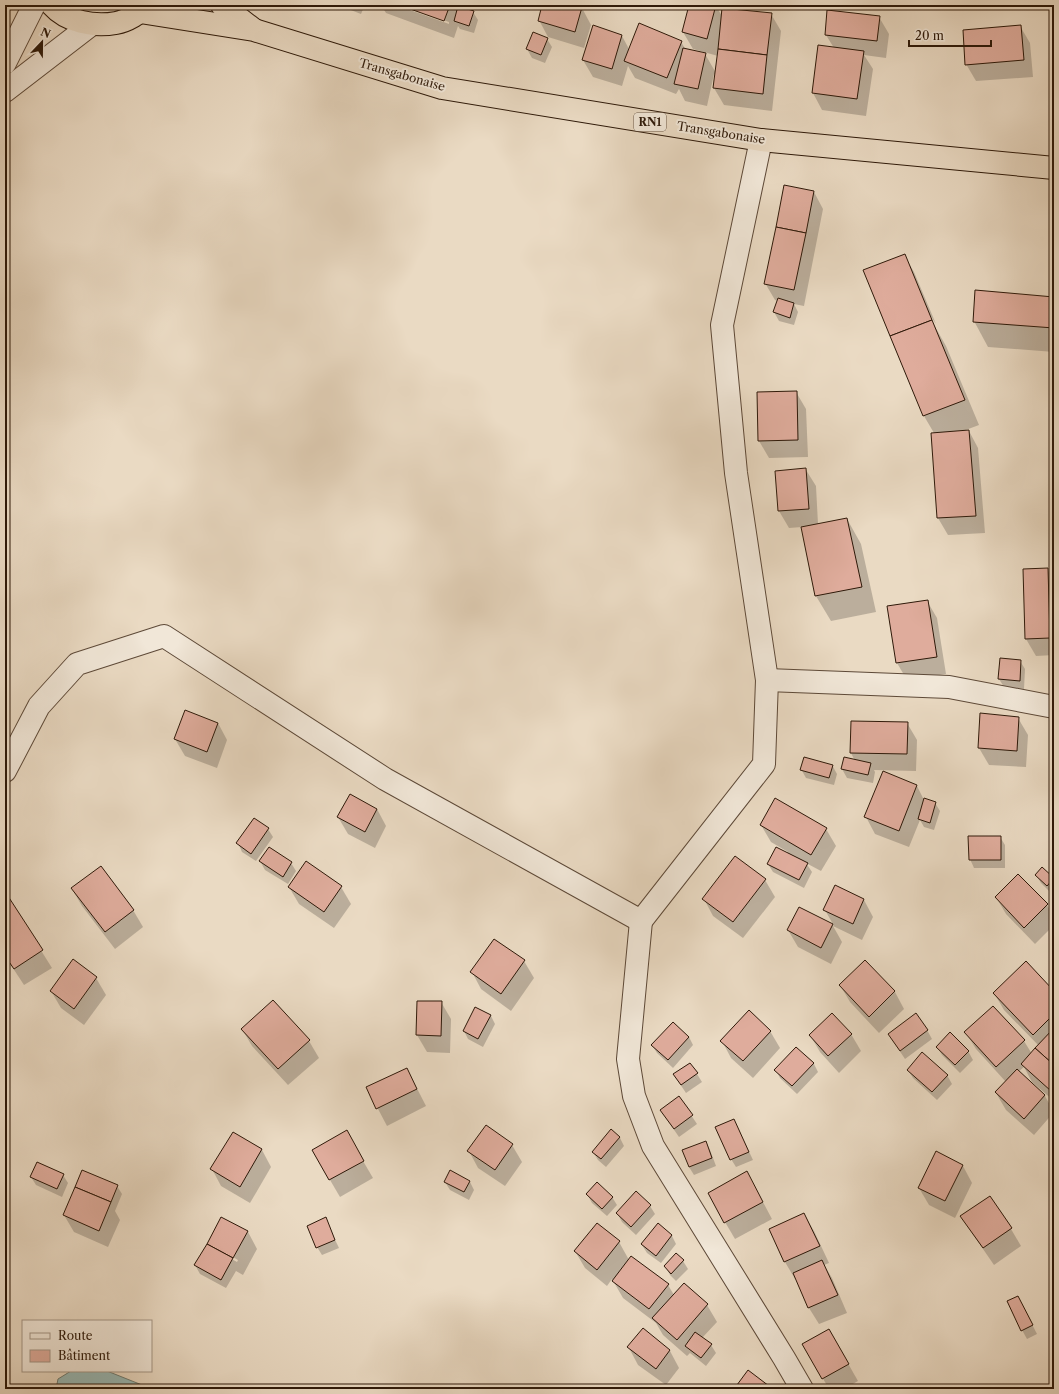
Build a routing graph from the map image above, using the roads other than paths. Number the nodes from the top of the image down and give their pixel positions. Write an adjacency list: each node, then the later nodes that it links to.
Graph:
1 (34, 5): 7 (street)
2 (52, 5): 5 (highway)
3 (222, 5): 6 (highway, Transgabonaise / RN1)
4 (144, 9): 5 (highway); 6 (highway, Transgabonaise / RN1)
5 (92, 24): 8 (street)
6 (254, 30): 9 (highway, Transgabonaise / RN1)
7 (5, 63)
8 (5, 92)
9 (760, 140): 10 (highway, Transgabonaise / RN1); 11 (street)
10 (1054, 168)
11 (767, 680): 12 (street); 14 (street)
12 (1054, 707)
13 (5, 772): 14 (street)
14 (641, 921): 15 (street)
15 (802, 1389)

